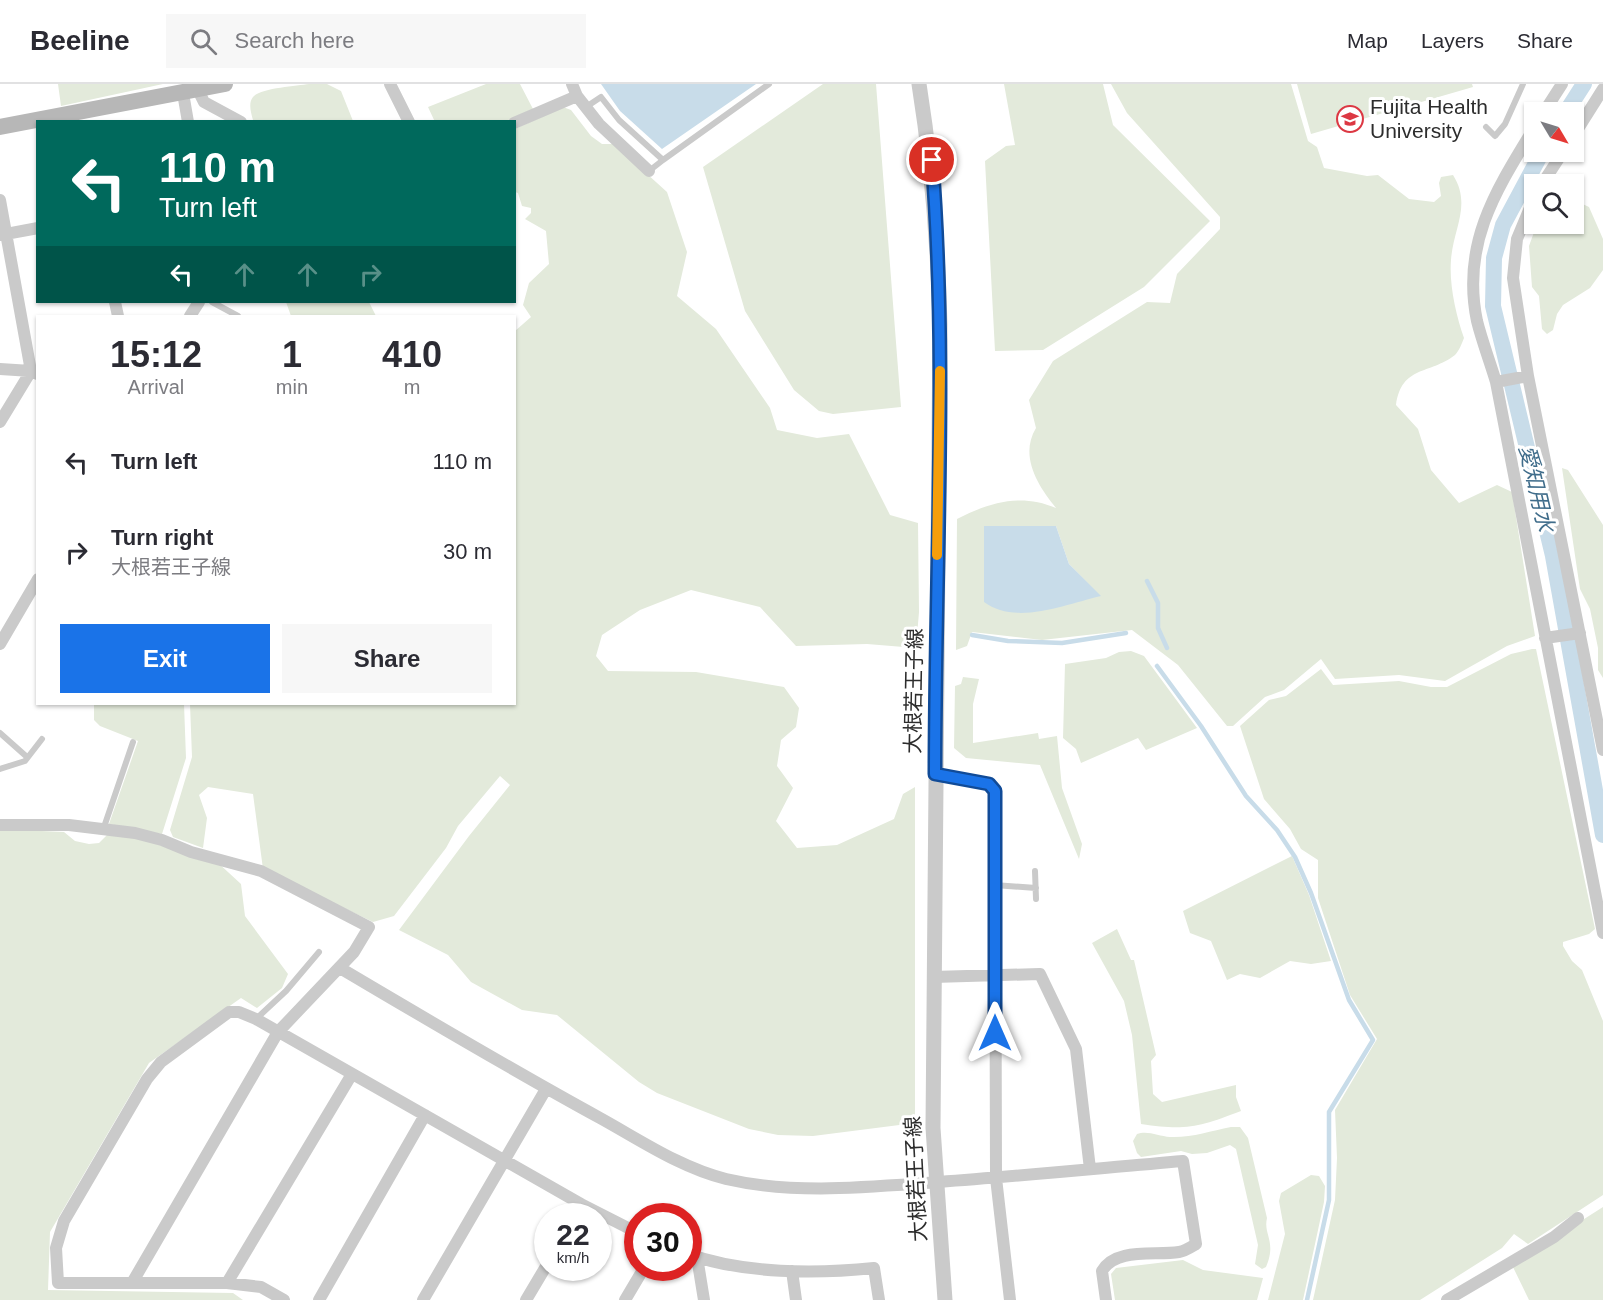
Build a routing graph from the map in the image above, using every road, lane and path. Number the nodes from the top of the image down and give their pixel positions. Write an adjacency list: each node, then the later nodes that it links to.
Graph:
1 (225, 84): 9 (main road)
2 (390, 84): 17 (street)
3 (769, 84): 22 (lane)
4 (919, 84): 45 (street, 大根若王子線)
5 (1523, 84): 20 (lane)
6 (1562, 84): 10 (street)
7 (1603, 89): 12 (street)
8 (574, 90): 11 (street); 18 (street)
9 (191, 91): 14 (main road); 15 (street); 16 (street)
10 (1550, 102)
11 (586, 107): 22 (lane); 23 (street)
12 (1584, 119)
13 (36, 120): 19 (main road)
14 (37, 120)
15 (188, 120)
16 (237, 120)
17 (408, 120)
18 (516, 122)
19 (0, 127)
20 (1486, 127)
21 (1524, 145): 33 (street)
22 (663, 160): 23 (lane)
23 (649, 171)
24 (0, 200): 27 (street)
25 (1524, 221): 32 (street)
26 (36, 228): 27 (street)
27 (3, 235): 31 (street)
28 (215, 303): 29 (lane)
29 (236, 315)
30 (0, 369): 31 (street)
31 (34, 373): 34 (street)
32 (1526, 376): 33 (street); 36 (street)
33 (1498, 382): 37 (street)
34 (0, 422)
35 (36, 582): 38 (street)
36 (1576, 634): 37 (street); 42 (street)
37 (1548, 638): 52 (street)
38 (0, 644)
39 (0, 733): 43 (lane)
40 (42, 739): 43 (lane)
41 (133, 742): 47 (lane)
42 (1603, 750)
43 (27, 757): 44 (lane)
44 (0, 769)
45 (935, 774): 49 (street); 56 (street, 大根若王子線)
46 (0, 825): 47 (street)
47 (103, 830): 54 (street)
48 (1035, 871): 50 (lane)
49 (993, 885): 50 (lane); 55 (street)
50 (1036, 888): 51 (lane)
51 (1036, 899)
52 (1603, 933)
53 (319, 952): 57 (lane)
54 (340, 968): 58 (street); 60 (street)
55 (995, 975): 56 (street); 63 (street); 64 (street)
56 (933, 977): 65 (street, 大根若王子線)
57 (256, 1019): 58 (street); 73 (street)
58 (278, 1032): 59 (street); 73 (street)
59 (352, 1074): 61 (street); 74 (street)
60 (546, 1089): 62 (street); 65 (street)
61 (425, 1115): 62 (street); 76 (street)
62 (505, 1159): 66 (street); 77 (street)
63 (1090, 1169): 64 (street); 86 (street)
64 (996, 1178): 65 (street); 84 (street)
65 (935, 1182): 83 (street, 大根若王子線)
66 (579, 1203)
67 (1578, 1218): 87 (street)
68 (702, 1256): 69 (street)
69 (792, 1271): 81 (street); 82 (street)
70 (537, 1281): 78 (street)
71 (636, 1281): 79 (street)
72 (699, 1281): 80 (street)
73 (132, 1283): 74 (street)
74 (227, 1283): 75 (street)
75 (284, 1300)
76 (319, 1300)
77 (423, 1300)
78 (526, 1300)
79 (625, 1300)
80 (704, 1300)
81 (796, 1300)
82 (879, 1300)
83 (945, 1300)
84 (1010, 1300)
85 (1102, 1300): 86 (street)
86 (1106, 1300)
87 (1447, 1300)

